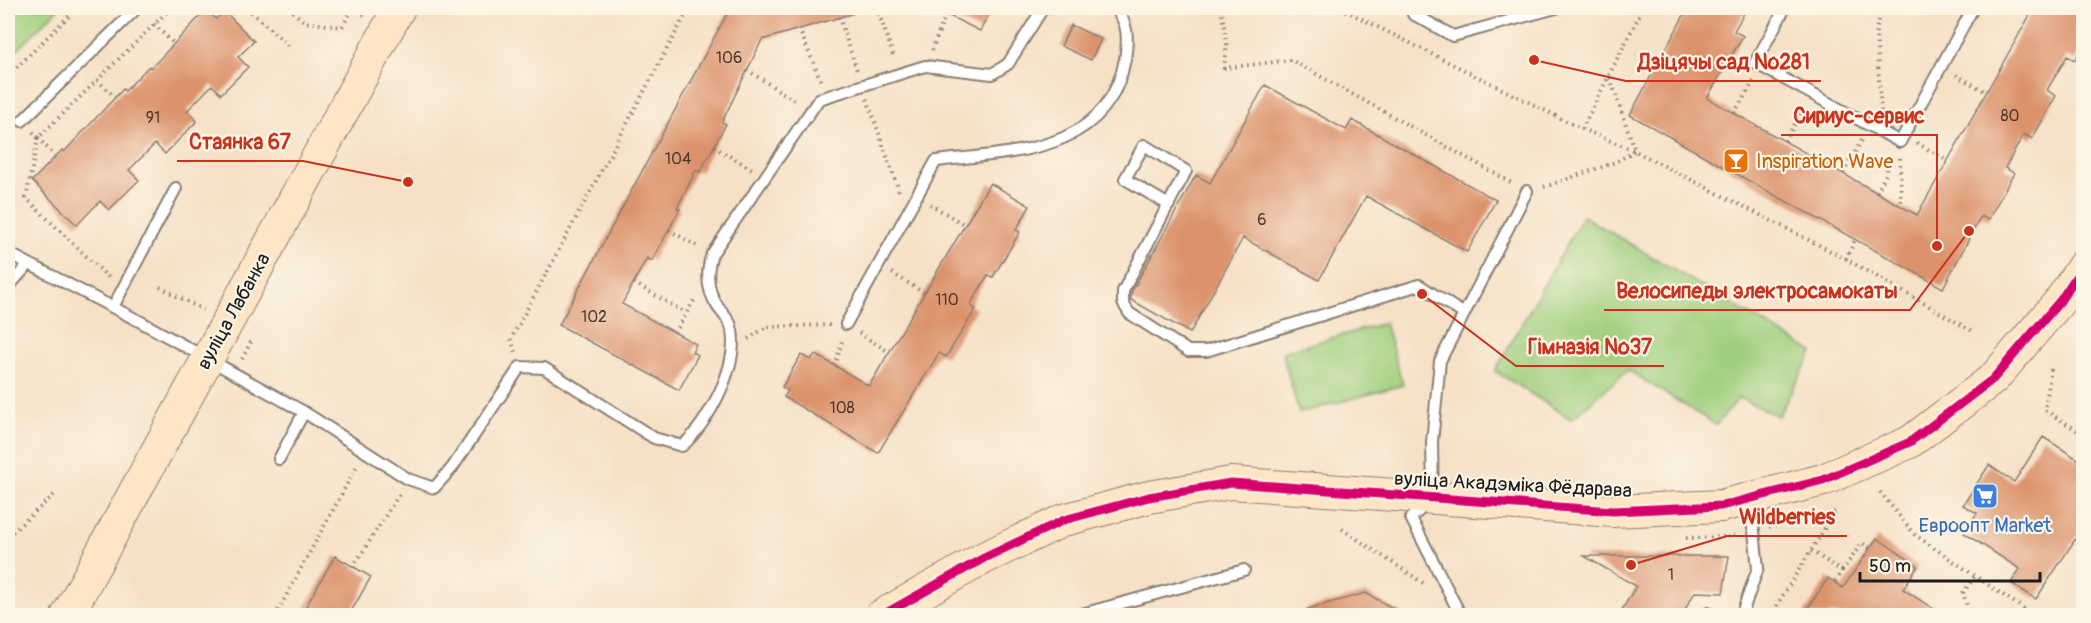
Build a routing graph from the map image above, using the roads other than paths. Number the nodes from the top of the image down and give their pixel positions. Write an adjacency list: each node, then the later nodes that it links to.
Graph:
1 (136, 8): 9 (lane)
2 (399, 8): 20 (street, вуліца Лабанка)
3 (1043, 8): 21 (lane)
4 (1115, 8): 19 (lane)
5 (1411, 8): 6 (lane)
6 (1556, 8)
7 (1785, 8): 8 (lane)
8 (1973, 8)
9 (22, 121)
10 (176, 188): 17 (lane)
11 (1527, 191): 18 (lane)
12 (1169, 205): 12 (lane); 18 (lane)
13 (8, 253): 14 (lane)
14 (28, 265): 16 (lane); 17 (lane)
15 (2084, 265): 24 (street, вуліца Акадэміка Фёдарава)
16 (8, 287)
17 (113, 307): 20 (lane)
18 (1464, 314): 23 (lane)
19 (846, 324)
20 (207, 359): 21 (lane); 27 (street, вуліца Лабанка)
21 (304, 412): 22 (lane)
22 (279, 459)
23 (1433, 498): 24 (street, вуліца Акадэміка Фёдарава); 26 (lane); 28 (street, вуліца Акадэміка Фёдарава)
24 (1745, 500): 30 (lane)
25 (1244, 570): 29 (lane)
26 (1458, 611)
27 (67, 615)
28 (881, 615)
29 (1042, 615)
30 (1741, 615)

